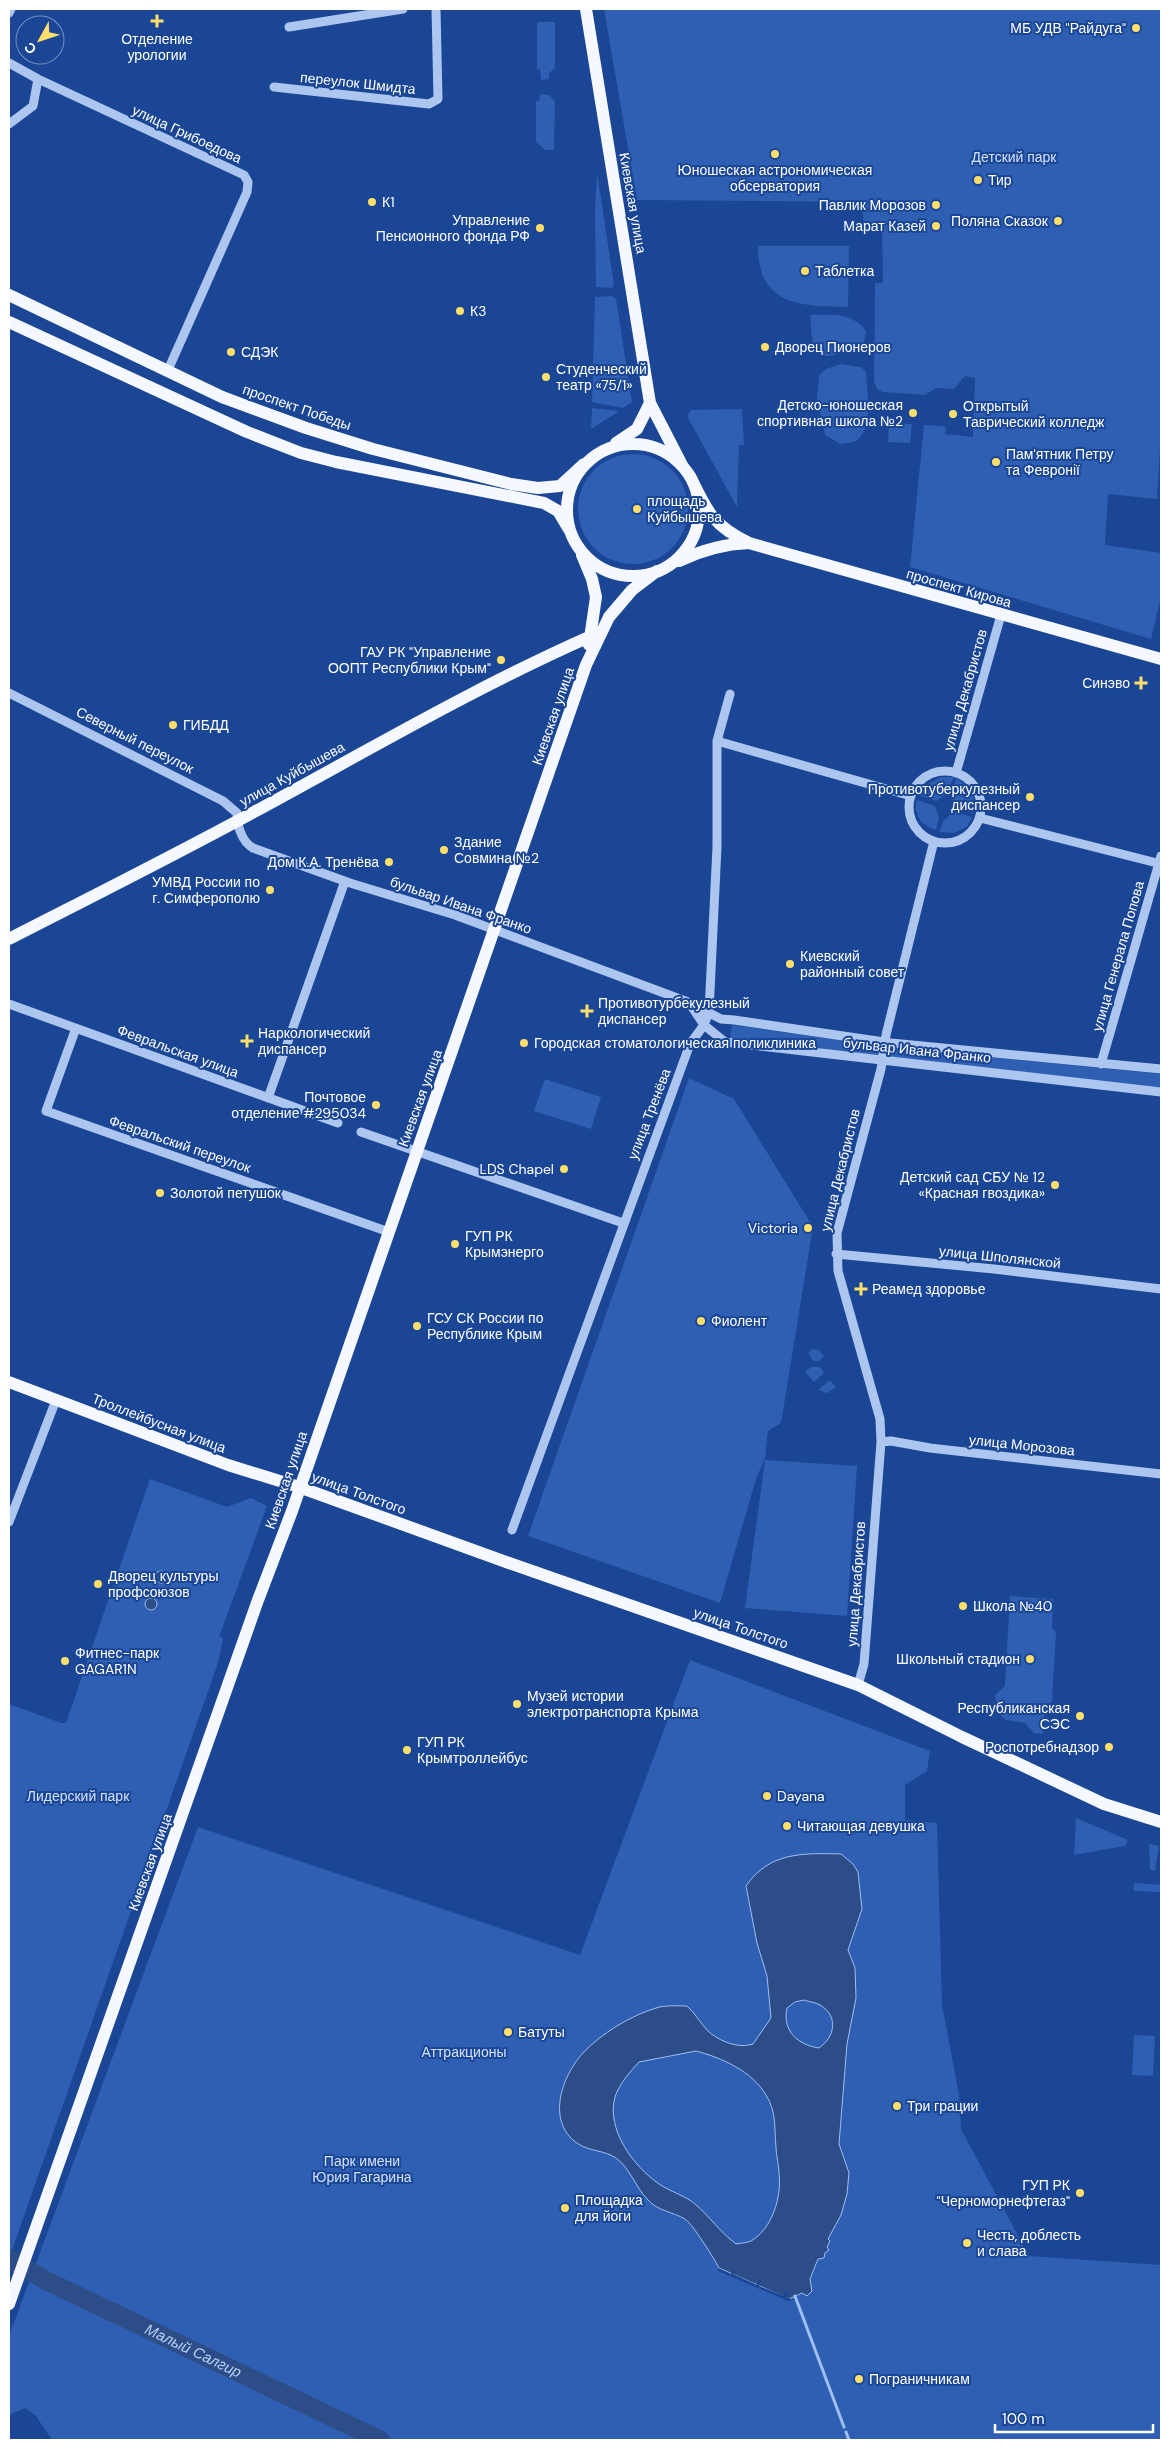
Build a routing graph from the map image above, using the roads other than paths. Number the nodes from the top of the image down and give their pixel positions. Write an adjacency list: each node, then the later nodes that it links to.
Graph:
1 (11, 9): 5 (street)
2 (403, 9): 6 (street)
3 (436, 9): 9 (street, переулок Шмидта)
4 (586, 9): 14 (main road, Киевская улица)
5 (9, 13)
6 (289, 27)
7 (9, 63): 8 (street, улица Грибоедова)
8 (38, 79): 10 (street); 13 (street, улица Грибоедова)
9 (274, 88)
10 (9, 124)
11 (9, 295): 13 (main road, проспект Победы)
12 (9, 322): 18 (main road)
13 (168, 370): 16 (main road, проспект Победы)
14 (650, 403): 15 (main road); 17 (main road, Киевская улица)
15 (612, 446): 16 (main road); 17 (main road)
16 (584, 464): 18 (main road)
17 (687, 471): 19 (main road); 21 (main road)
18 (570, 531): 20 (main road)
19 (750, 543): 21 (main road); 22 (main road, проспект Кирова)
20 (578, 546): 21 (main road); 23 (main road, Киевская улица)
21 (660, 570): 25 (main road, Киевская улица)
22 (1001, 615): 24 (main road, проспект Кирова); 29 (street, улица Декабристов)
23 (590, 637): 25 (main road, Киевская улица); 32 (main road, улица Куйбышева)
24 (1161, 659)
25 (586, 665): 36 (main road, Киевская улица)
26 (9, 693): 32 (street, Северный переулок)
27 (730, 694): 28 (street, улица Тренёва)
28 (717, 742): 30 (street); 40 (street, улица Тренёва)
29 (956, 773): 30 (street); 31 (street)
30 (911, 796): 33 (street)
31 (980, 818): 33 (street); 34 (street)
32 (237, 822): 35 (street, бульвар Ивана Франко); 37 (main road, улица Куйбышева)
33 (934, 841): 43 (street, улица Декабристов)
34 (1161, 861): 45 (street, улица Генерала Попова)
35 (345, 881): 36 (street, бульвар Ивана Франко); 48 (street)
36 (495, 930): 38 (street, бульвар Ивана Франко); 51 (main road, Киевская улица)
37 (9, 939)
38 (688, 1002): 40 (street, бульвар Ивана Франко); 41 (street, бульвар Ивана Франко)
39 (9, 1004): 42 (street, Февральская улица)
40 (708, 1012): 41 (street, улица Тренёва); 43 (street, бульвар Ивана Франко)
41 (704, 1025): 44 (street, бульвар Ивана Франко); 52 (street, улица Тренёва)
42 (76, 1028): 48 (street, Февральская улица); 53 (street, Февральский переулок)
43 (885, 1042): 44 (street, улица Декабристов); 45 (street, бульвар Ивана Франко)
44 (882, 1060): 47 (street, бульвар Ивана Франко); 54 (street, улица Декабристов)
45 (1101, 1064): 46 (street, бульвар Ивана Франко)
46 (1161, 1069)
47 (1161, 1092)
48 (268, 1098): 49 (street, Февральская улица)
49 (338, 1123)
50 (361, 1132): 51 (street)
51 (417, 1152): 52 (street); 53 (main road, Киевская улица)
52 (623, 1223): 62 (street, улица Тренёва)
53 (389, 1232): 60 (main road, Киевская улица)
54 (836, 1254): 55 (street, улица Шполянской); 58 (street, улица Декабристов)
55 (1161, 1289)
56 (9, 1382): 57 (main road, Троллейбусная улица)
57 (56, 1400): 60 (main road, Троллейбусная улица); 61 (street)
58 (881, 1442): 59 (street, улица Морозова); 63 (street, улица Декабристов)
59 (1161, 1474)
60 (299, 1487): 63 (main road, улица Толстого); 65 (main road, Киевская улица)
61 (9, 1522)
62 (512, 1530)
63 (858, 1685): 64 (main road, улица Толстого)
64 (1161, 1822)
65 (9, 2304)

